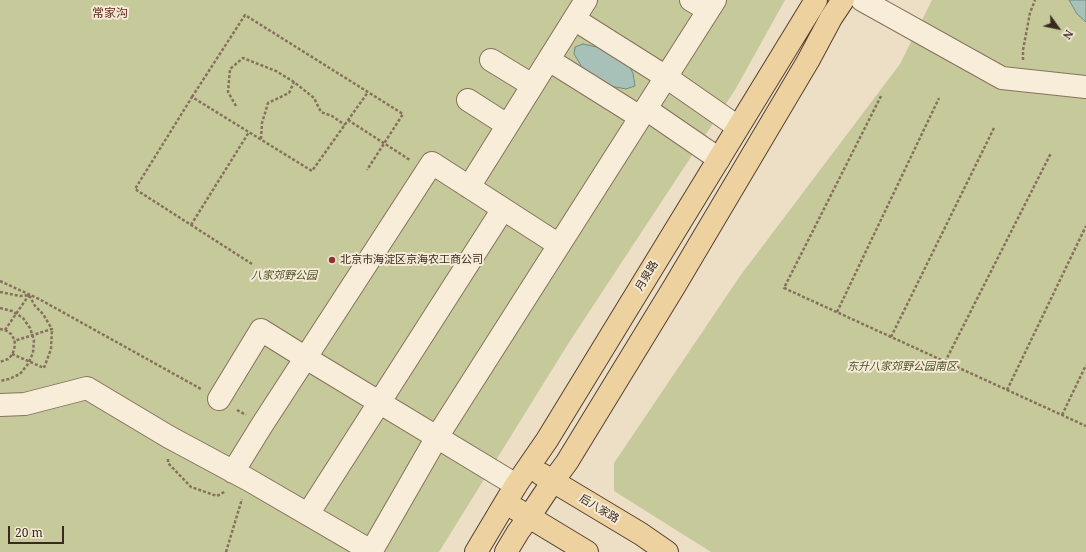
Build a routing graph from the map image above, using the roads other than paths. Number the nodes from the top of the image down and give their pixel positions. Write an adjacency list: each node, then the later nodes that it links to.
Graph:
1 (586, 0): 7 (street)
2 (816, 0): 17 (main road, 月泉路)
3 (843, 0): 8 (main road)
4 (856, 0): 8 (street)
5 (862, 0): 13 (street)
6 (705, 4): 11 (street)
7 (574, 18): 10 (street); 11 (street)
8 (831, 18): 29 (main road)
9 (491, 60): 12 (street)
10 (549, 60): 12 (street); 15 (street)
11 (666, 77): 15 (street); 17 (street)
12 (532, 86): 16 (street)
13 (1086, 87)
14 (468, 100): 16 (street)
15 (643, 113): 18 (street); 21 (street)
16 (507, 125): 19 (street)
17 (738, 127): 18 (main road, 月泉路)
18 (719, 159): 27 (main road, 月泉路)
19 (469, 187): 20 (street); 22 (street)
20 (503, 209): 21 (street); 24 (street)
21 (559, 245): 26 (street)
22 (306, 358): 23 (street); 24 (street); 28 (street)
23 (219, 399)
24 (378, 402): 26 (street); 31 (street)
25 (0, 405): 28 (street)
26 (437, 437): 30 (street); 33 (street)
27 (529, 467): 29 (main road, 后八家路); 30 (main road, 月泉路)
28 (241, 476): 31 (street)
29 (553, 481): 32 (main road); 37 (main road, 后八家路)
30 (511, 494): 32 (main road); 34 (main road, 月泉路)
31 (308, 514): 33 (street)
32 (530, 517): 35 (main road); 36 (main road)
33 (371, 552)
34 (476, 552)
35 (506, 552)
36 (587, 552)
37 (667, 552)

